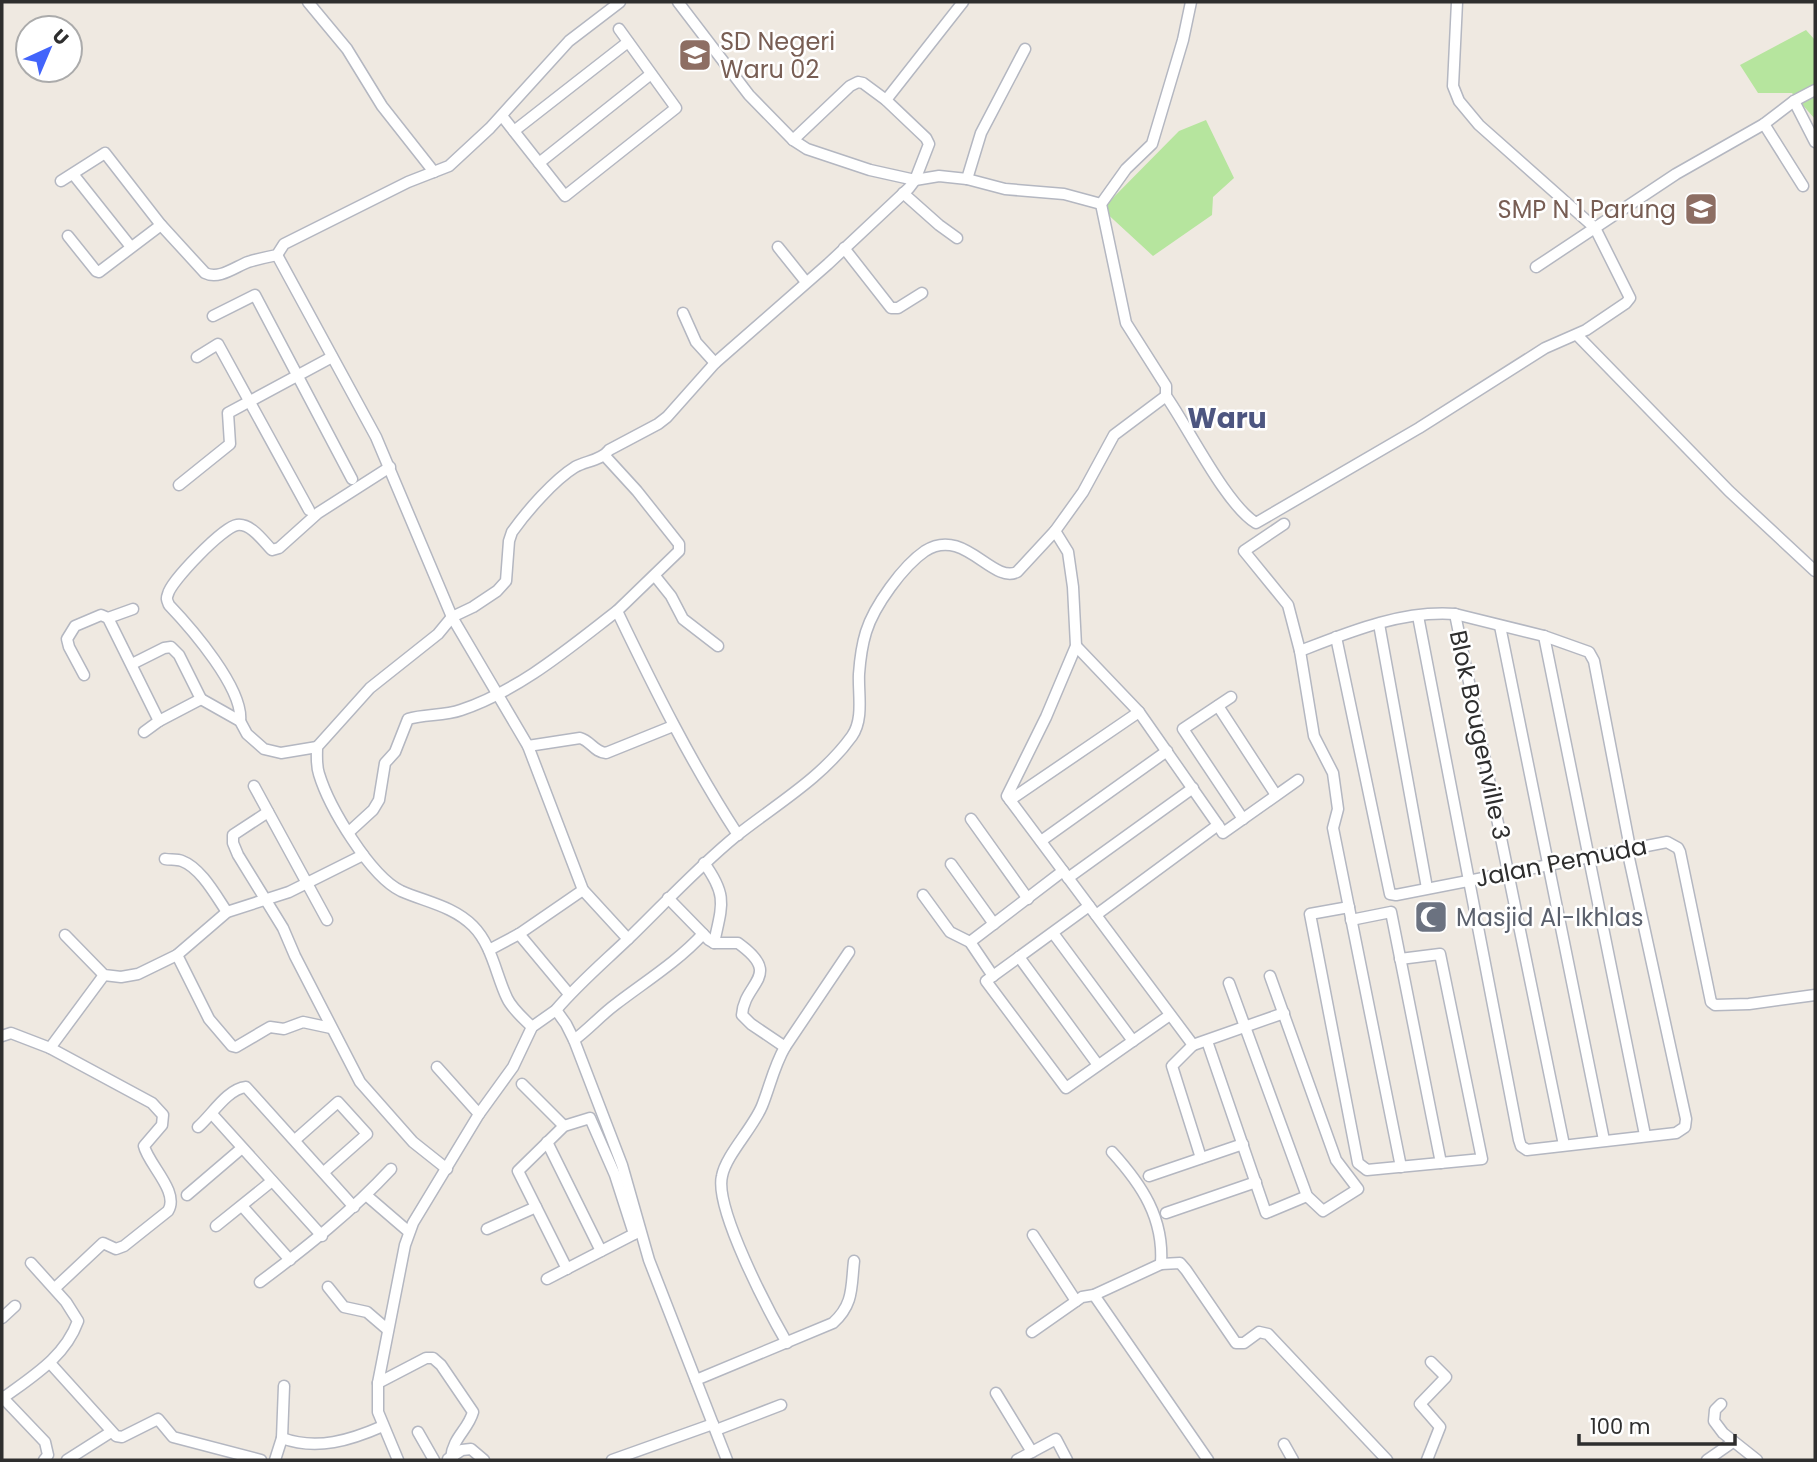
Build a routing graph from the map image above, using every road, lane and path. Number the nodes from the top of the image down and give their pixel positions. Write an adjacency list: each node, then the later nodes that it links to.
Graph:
1 (308, 2): 20 (street)
2 (620, 2): 14 (street)
3 (678, 2): 17 (street)
4 (963, 2): 12 (street)
5 (1191, 2): 27 (street)
6 (1457, 2): 29 (street)
7 (619, 29): 8 (street)
8 (628, 42): 10 (street); 16 (street)
9 (1025, 49): 22 (street)
10 (651, 74): 19 (street); 19 (street)
11 (1815, 90): 13 (street)
12 (886, 100): 17 (street); 23 (street)
13 (1794, 101): 15 (street); 18 (street)
14 (502, 116): 16 (street); 20 (street)
15 (1764, 124): 25 (street); 29 (street)
16 (514, 131): 19 (street)
17 (793, 140): 23 (street)
18 (1815, 142)
19 (539, 163)
20 (434, 172): 35 (street)
21 (73, 174): 24 (street); 28 (street); 32 (street)
22 (967, 179): 23 (street); 27 (street)
23 (915, 180): 26 (street)
24 (61, 181)
25 (1803, 186)
26 (903, 193): 31 (street); 34 (street)
27 (1101, 204): 46 (street)
28 (161, 225): 32 (street); 35 (street)
29 (1595, 228): 36 (street); 41 (street)
30 (68, 236): 32 (street)
31 (957, 238)
32 (131, 247)
33 (778, 247): 37 (street)
34 (844, 248): 37 (street); 38 (street)
35 (277, 255): 43 (street)
36 (1536, 267)
37 (806, 282): 44 (street)
38 (922, 293)
39 (683, 313): 44 (street)
40 (213, 316): 45 (street)
41 (1577, 335): 46 (street); 55 (street)
42 (197, 357): 47 (street)
43 (332, 357): 45 (street); 49 (street)
44 (715, 363): 48 (street)
45 (297, 376): 47 (street); 50 (street)
46 (1166, 396): 54 (street)
47 (251, 401): 51 (street); 52 (street)
48 (605, 456): 56 (street); 61 (street)
49 (390, 467): 61 (street); 78 (street)
50 (352, 479)
51 (179, 485)
52 (309, 510)
53 (1284, 524): 69 (street)
54 (1055, 531): 68 (street); 94 (street)
55 (1815, 571)
56 (656, 576): 58 (street); 67 (street)
57 (133, 609): 62 (street)
58 (617, 611): 72 (street); 79 (street)
59 (1455, 614): 60 (street); 64 (street); 103 (street, Blok Bougenville 3)
60 (1418, 616): 63 (street); 105 (street)
61 (452, 617): 72 (street); 82 (street)
62 (108, 618): 70 (street); 71 (street)
63 (1379, 624): 66 (street); 107 (street)
64 (1500, 626): 65 (street); 102 (street)
65 (1544, 636): 96 (street); 98 (street)
66 (1336, 637): 69 (street); 107 (street, Jalan Pemuda)
67 (718, 646)
68 (1076, 646): 76 (street); 88 (street)
69 (1300, 651): 113 (street)
70 (132, 664): 74 (street); 77 (street)
71 (84, 675)
72 (497, 695): 81 (street); 93 (street)
73 (1231, 697): 75 (street)
74 (201, 699): 77 (street); 78 (street)
75 (1218, 706): 87 (street); 91 (street)
76 (1139, 712): 83 (street); 88 (street)
77 (159, 721): 80 (street)
78 (240, 721): 82 (street)
79 (673, 726): 81 (street); 94 (street)
80 (144, 732)
81 (528, 746): 108 (street)
82 (317, 747): 93 (street)
83 (1167, 751): 86 (street); 95 (street)
84 (1298, 780): 87 (street)
85 (254, 786): 89 (street)
86 (1193, 788): 92 (street); 104 (street)
87 (1276, 795): 91 (street)
88 (1010, 800): 95 (street)
89 (268, 812): 106 (street); 112 (street)
90 (971, 818): 111 (street)
91 (1243, 819): 92 (street)
92 (1218, 825): 114 (street)
93 (349, 832): 97 (street)
94 (738, 835): 100 (street)
95 (1041, 841): 104 (street)
96 (1629, 849): 98 (street, Jalan Pemuda); 136 (street, Jalan Pemuda); 157 (street)
97 (363, 855): 106 (street); 126 (street)
98 (1589, 857): 102 (street, Jalan Pemuda); 157 (street)
99 (164, 859): 115 (street)
100 (704, 863): 110 (street); 125 (street)
101 (951, 863): 118 (street)
102 (1550, 864): 103 (street, Jalan Pemuda); 159 (street)
103 (1508, 873): 105 (street, Jalan Pemuda); 162 (street, Blok Bougenville 3)
104 (1066, 874): 111 (street); 114 (street)
105 (1469, 880): 107 (street, Jalan Pemuda); 162 (street)
106 (308, 883): 112 (street); 116 (street)
107 (1427, 888)
108 (583, 890): 120 (street); 123 (street)
109 (922, 895): 124 (street)
110 (668, 898): 121 (street); 123 (street)
111 (1028, 899): 118 (street)
112 (265, 901): 115 (street); 142 (street)
113 (1349, 907): 117 (street); 167 (street)
114 (1093, 910): 119 (street); 139 (street)
115 (227, 912): 128 (street)
116 (327, 920)
117 (1351, 920): 130 (street); 167 (street)
118 (995, 924): 124 (street)
119 (1053, 933): 129 (street); 145 (street)
120 (519, 934): 126 (street); 135 (street)
121 (702, 934): 125 (street); 144 (street)
122 (65, 935): 131 (street)
123 (628, 939): 135 (street)
124 (970, 942): 132 (street)
125 (714, 943): 148 (street)
126 (489, 950): 140 (street)
127 (849, 952): 148 (street)
128 (177, 955): 131 (street); 142 (street)
129 (1019, 957): 132 (street); 150 (street)
130 (1400, 959): 166 (street); 166 (street)
131 (104, 975): 149 (street)
132 (993, 976): 150 (street)
133 (1270, 976): 138 (street)
134 (1229, 982): 141 (street)
135 (569, 994): 137 (street)
136 (1815, 995)
137 (556, 1010): 140 (street); 144 (street)
138 (1284, 1013): 141 (street); 176 (street)
139 (1170, 1015): 145 (street); 147 (street)
140 (531, 1027): 154 (street)
141 (1245, 1027): 146 (street); 176 (street)
142 (331, 1028): 169 (street)
143 (2, 1036): 149 (street)
144 (574, 1040): 184 (street)
145 (1133, 1041): 150 (street)
146 (1207, 1041): 147 (street); 161 (street)
147 (1193, 1045): 165 (street)
148 (785, 1047): 203 (street)
149 (50, 1048): 196 (street)
150 (1098, 1065)
151 (438, 1067): 154 (street)
152 (522, 1084): 155 (street)
153 (212, 1114): 156 (street); 158 (street); 163 (street)
154 (479, 1114): 169 (street)
155 (564, 1126): 160 (street); 184 (street)
156 (198, 1127)
157 (1645, 1135): 159 (street)
158 (295, 1140): 170 (street); 170 (street)
159 (1604, 1140): 162 (street)
160 (547, 1142): 179 (street); 187 (street)
161 (1242, 1144): 165 (street); 173 (street)
162 (1564, 1145)
163 (242, 1148): 172 (street); 174 (street)
164 (1112, 1152): 191 (street)
165 (1201, 1158): 171 (street)
166 (1441, 1163): 167 (street)
167 (1401, 1167)
168 (391, 1169): 175 (street)
169 (447, 1169): 183 (street)
170 (324, 1172): 178 (street)
171 (1149, 1176)
172 (272, 1181): 177 (street); 186 (street)
173 (1256, 1182): 176 (street); 180 (street)
174 (187, 1195)
175 (366, 1195): 178 (street); 183 (street)
176 (1307, 1196)
177 (242, 1206): 181 (street); 188 (street)
178 (354, 1207): 186 (street)
179 (536, 1207): 182 (street); 192 (street)
180 (1166, 1213)
181 (216, 1226)
182 (487, 1229)
183 (409, 1232): 201 (street)
184 (637, 1232): 187 (street); 206 (street)
185 (1033, 1235): 198 (street)
186 (322, 1236): 188 (street)
187 (601, 1251): 192 (street)
188 (289, 1260): 194 (street)
189 (854, 1261): 203 (street)
190 (31, 1263): 196 (street)
191 (1161, 1264): 197 (street); 235 (street)
192 (567, 1269): 193 (street)
193 (547, 1279)
194 (260, 1282)
195 (328, 1287): 201 (street)
196 (55, 1288): 205 (street)
197 (1094, 1295): 198 (street); 233 (street)
198 (1076, 1301): 202 (street)
199 (15, 1306): 200 (street)
200 (2, 1318)
201 (388, 1329): 207 (street)
202 (1032, 1332)
203 (787, 1343): 206 (street)
204 (1431, 1362): 236 (street)
205 (50, 1363): 210 (street); 215 (street)
206 (696, 1380): 214 (street)
207 (377, 1383): 213 (street); 221 (street)
208 (284, 1386): 217 (street)
209 (996, 1393): 220 (street)
210 (2, 1397): 222 (street)
211 (1721, 1404): 218 (street)
212 (781, 1405): 214 (street)
213 (383, 1426): 217 (street); 226 (street)
214 (714, 1427): 229 (street); 230 (street)
215 (111, 1432): 223 (street); 224 (street)
216 (418, 1432): 227 (street)
217 (282, 1438): 225 (street)
218 (1733, 1442): 237 (street); 238 (street)
219 (1284, 1444): 234 (street)
220 (1031, 1452): 231 (street); 232 (street)
221 (450, 1459): 228 (street)
222 (47, 1460)
223 (66, 1460)
224 (261, 1460)
225 (275, 1460)
226 (398, 1460)
227 (434, 1460)
228 (484, 1460)
229 (612, 1460)
230 (727, 1460)
231 (1017, 1460)
232 (1067, 1460)
233 (1208, 1460)
234 (1293, 1460)
235 (1387, 1460)
236 (1427, 1460)
237 (1707, 1460)
238 (1757, 1460)

